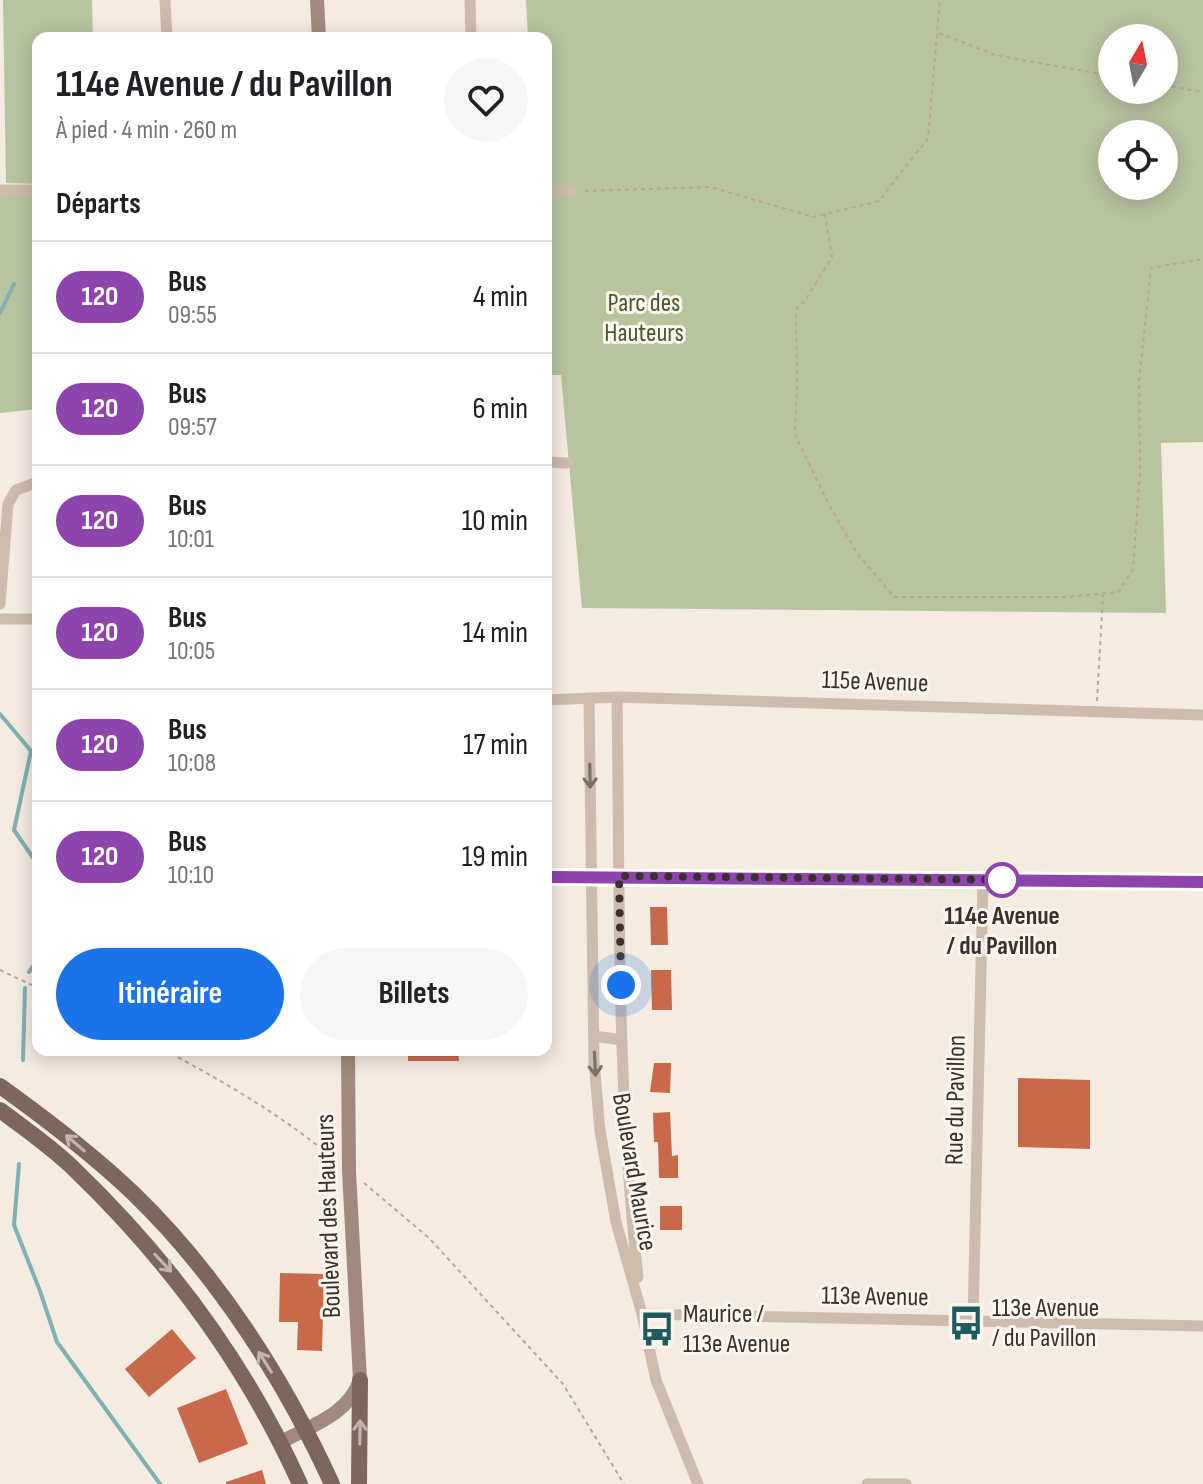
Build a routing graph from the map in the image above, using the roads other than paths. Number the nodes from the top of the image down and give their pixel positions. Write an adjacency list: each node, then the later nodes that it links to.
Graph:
1 (165, 0): 4 (street)
2 (317, 0): 5 (main road)
3 (470, 0): 6 (street)
4 (167, 32)
5 (319, 32)
6 (471, 32)
7 (0, 190): 8 (street)
8 (32, 190)
9 (552, 191): 10 (street)
10 (571, 191)
11 (552, 462): 12 (street)
12 (567, 463)
13 (32, 484): 14 (street)
14 (0, 604)
15 (0, 619): 16 (street)
16 (32, 619)
17 (617, 697): 18 (street, 115e Avenue); 20 (street, 115e Avenue); 21 (street, Boulevard Maurice)
18 (589, 698): 19 (street, 115e Avenue); 23 (street, Boulevard Maurice, one-way to 23)
19 (552, 700)
20 (1203, 715)
21 (619, 876): 23 (street); 24 (street); 27 (street, Boulevard Maurice)
22 (552, 877): 23 (street)
23 (591, 877): 26 (street, Boulevard Maurice)
24 (983, 880): 25 (street); 32 (street, Rue du Pavillon)
25 (1203, 882)
26 (594, 1036): 27 (street); 31 (street, Boulevard Maurice, one-way to 31)
27 (622, 1040): 31 (street, Boulevard Maurice)
28 (348, 1056): 34 (main road, Boulevard des Hauteurs)
29 (2, 1091): 35 (main road, one-way to 29)
30 (0, 1110): 36 (main road, one-way to 36)
31 (642, 1314): 32 (street, 113e Avenue); 40 (street, Boulevard Maurice)
32 (973, 1321): 33 (street, 113e Avenue)
33 (1203, 1326)
34 (360, 1380): 35 (main road); 39 (main road, one-way to 34)
35 (307, 1428): 36 (main road); 38 (main road)
36 (281, 1442): 37 (main road)
37 (300, 1484)
38 (332, 1484)
39 (359, 1484)
40 (698, 1484)
41 (867, 1484): 42 (street)
42 (906, 1484)

